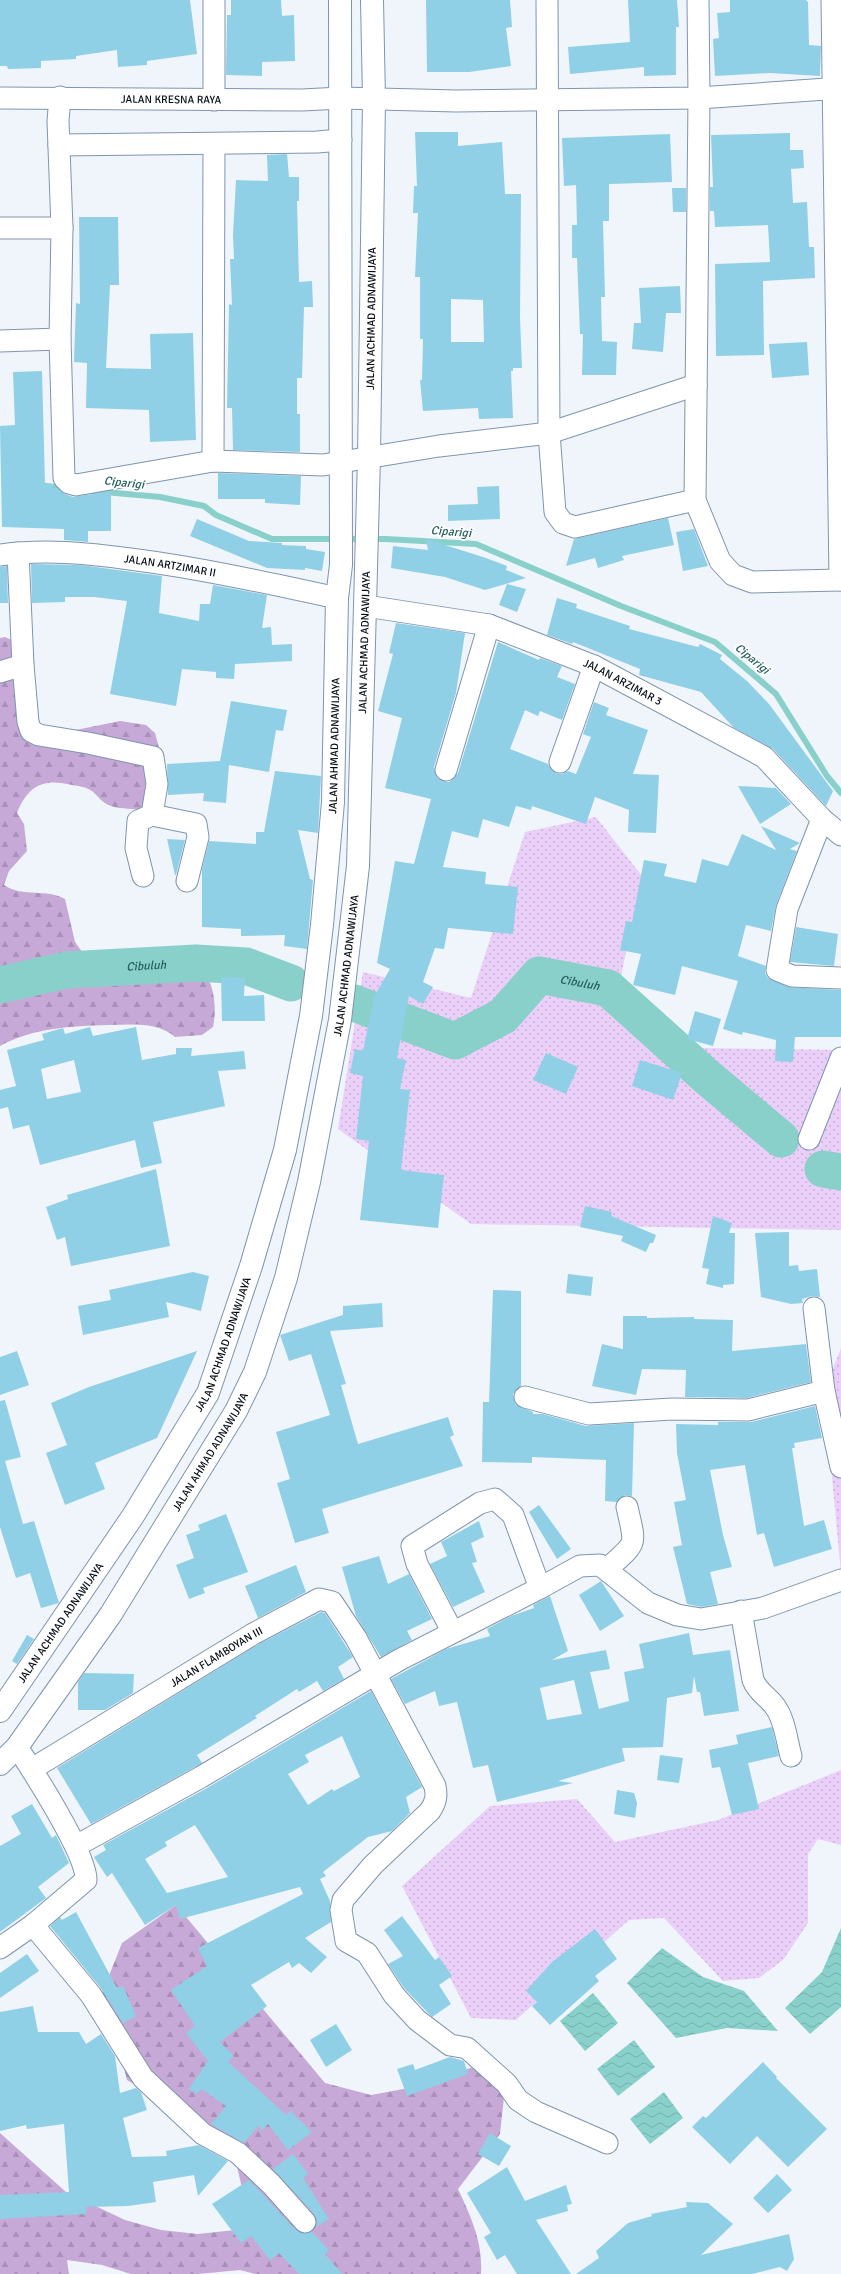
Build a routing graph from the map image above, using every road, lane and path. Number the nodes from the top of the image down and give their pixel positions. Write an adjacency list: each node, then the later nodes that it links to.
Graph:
1 (214, 0): 12 (street)
2 (340, 0): 10 (main road)
3 (372, 0): 13 (main road, JALAN ACHMAD ADNAWIJAYA)
4 (546, 0): 14 (street)
5 (698, 0): 11 (street)
6 (832, 0): 7 (street)
7 (837, 88): 11 (street, JALAN KRESNA RAYA); 30 (street)
8 (60, 97): 9 (street, JALAN KRESNA RAYA); 12 (street, JALAN KRESNA RAYA); 16 (street)
9 (0, 98)
10 (341, 98): 12 (street, JALAN KRESNA RAYA); 13 (street, JALAN KRESNA RAYA); 15 (main road)
11 (699, 98): 14 (street, JALAN KRESNA RAYA); 22 (street)
12 (214, 100)
13 (374, 100): 14 (street, JALAN KRESNA RAYA); 24 (main road, JALAN ACHMAD ADNAWIJAYA)
14 (546, 100): 23 (street)
15 (341, 140): 17 (street); 26 (main road)
16 (59, 144): 17 (street); 19 (street)
17 (214, 144): 25 (street)
18 (0, 228): 19 (street)
19 (62, 228): 20 (street)
20 (60, 338): 21 (street); 25 (street)
21 (0, 341)
22 (696, 385): 23 (street); 27 (street)
23 (549, 433): 24 (street); 27 (street)
24 (369, 457): 26 (street); 29 (main road, JALAN ACHMAD ADNAWIJAYA)
25 (213, 461): 26 (street)
26 (342, 463): 31 (main road)
27 (695, 500): 30 (street)
28 (9, 554): 31 (street, JALAN ARTZIMAR II); 34 (street)
29 (366, 574): 31 (main road); 32 (main road, JALAN ACHMAD ADNAWIJAYA)
30 (841, 580)
31 (339, 582): 44 (main road, JALAN AHMAD ADNAWIJAYA)
32 (366, 606): 33 (street, JALAN ARZIMAR 3); 47 (main road, JALAN ACHMAD ADNAWIJAYA)
33 (489, 625): 35 (street, JALAN ARZIMAR 3); 38 (street)
34 (23, 665): 36 (street); 39 (street)
35 (594, 666): 37 (street); 40 (street, JALAN ARZIMAR 3)
36 (0, 672)
37 (560, 762)
38 (446, 770)
39 (152, 815): 42 (street); 43 (street)
40 (822, 819): 41 (street, JALAN ARZIMAR 3); 45 (street)
41 (841, 835)
42 (143, 876)
43 (187, 881)
44 (322, 925): 46 (main road, JALAN ACHMAD ADNAWIJAYA)
45 (841, 978)
46 (304, 1051): 47 (main road); 62 (main road, JALAN ACHMAD ADNAWIJAYA)
47 (333, 1056): 50 (main road, JALAN ACHMAD ADNAWIJAYA)
48 (841, 1058): 49 (street)
49 (809, 1139)
50 (286, 1278): 63 (main road, JALAN AHMAD ADNAWIJAYA)
51 (814, 1308): 52 (street)
52 (824, 1391): 53 (street); 54 (street)
53 (525, 1397)
54 (841, 1467)
55 (626, 1507): 56 (street)
56 (607, 1569): 58 (street); 59 (street)
57 (841, 1580): 59 (street)
58 (540, 1588): 60 (street); 60 (street)
59 (741, 1611): 64 (street)
60 (452, 1631): 61 (street)
61 (376, 1674): 66 (street, JALAN FLAMBOYAN III); 67 (street); 70 (street, JALAN FLAMBOYAN III)
62 (0, 1711)
63 (16, 1747): 65 (main road); 66 (street)
64 (791, 1756)
65 (0, 1764)
66 (32, 1769): 67 (street)
67 (76, 1846): 68 (street)
68 (32, 1925): 69 (street); 71 (street)
69 (0, 1948)
70 (607, 2143)
71 (305, 2222)

